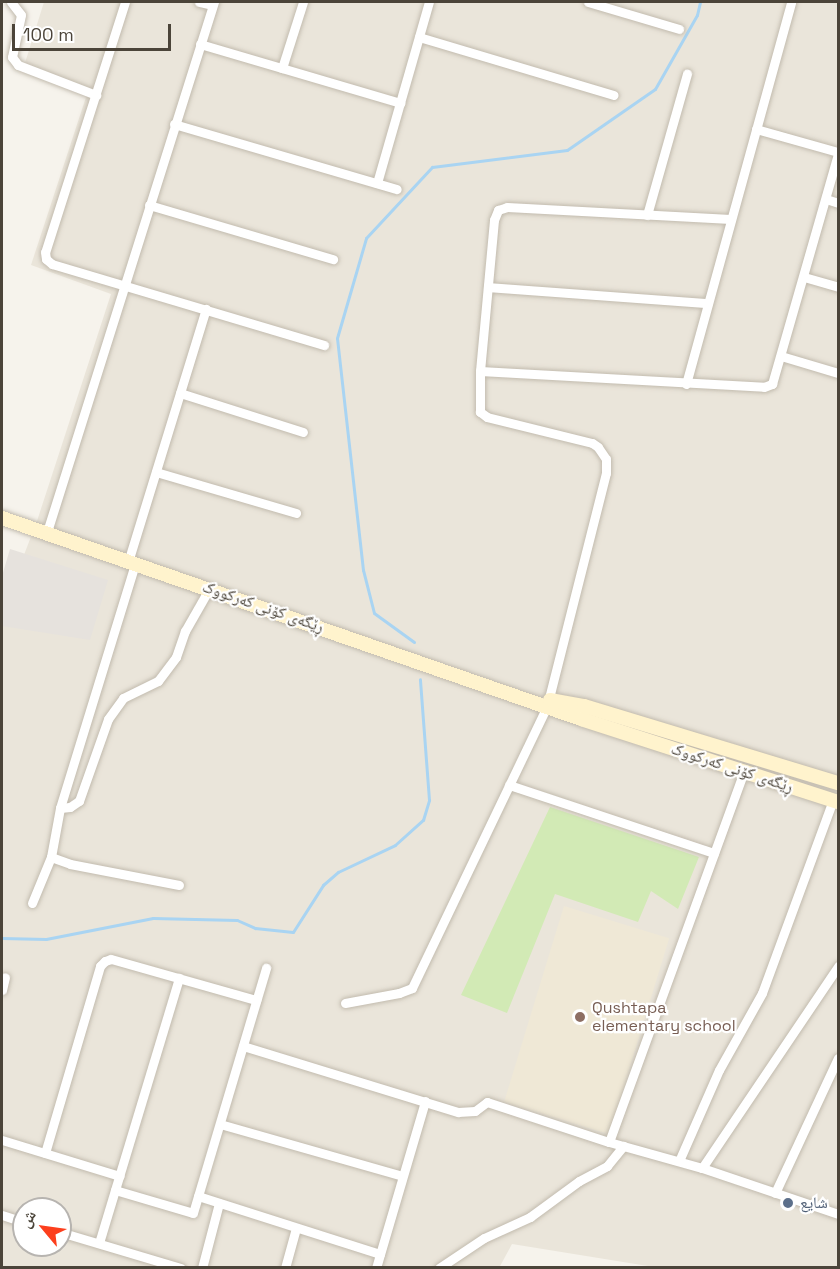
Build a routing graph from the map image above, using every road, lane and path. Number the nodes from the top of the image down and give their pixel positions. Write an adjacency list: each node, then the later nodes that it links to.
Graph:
1 (10, 2): 14 (street)
2 (125, 2): 14 (street)
3 (199, 2): 8 (street)
4 (303, 2): 12 (street)
5 (429, 2): 10 (street)
6 (588, 2): 9 (street)
7 (791, 2): 18 (street)
8 (213, 3): 11 (street)
9 (679, 28)
10 (419, 37): 15 (street); 16 (street)
11 (200, 44): 12 (street); 17 (street)
12 (282, 68): 16 (street)
13 (687, 74): 25 (street)
14 (96, 94): 29 (street)
15 (614, 95)
16 (400, 103): 20 (street)
17 (174, 124): 20 (street); 24 (street)
18 (756, 129): 19 (street); 26 (street)
19 (838, 153): 22 (street)
20 (377, 183): 21 (street)
21 (397, 189)
22 (826, 199): 23 (street); 28 (street)
23 (838, 203)
24 (149, 204): 27 (street); 29 (street)
25 (647, 215): 26 (street); 30 (street)
26 (731, 219): 32 (street)
27 (333, 259)
28 (804, 278): 31 (street); 35 (street)
29 (124, 286): 33 (street); 44 (street)
30 (488, 287): 32 (street); 36 (street)
31 (838, 287)
32 (707, 303): 38 (street)
33 (206, 309): 34 (street); 39 (street)
34 (324, 345)
35 (781, 356): 37 (street); 38 (street)
36 (480, 371): 38 (street); 47 (street)
37 (838, 373)
38 (686, 384)
39 (180, 393): 40 (street); 41 (street)
40 (303, 432)
41 (156, 472): 42 (street); 45 (street)
42 (296, 513)
43 (2, 518): 44 (street, ڕێگەی کۆنی کەرکووک)
44 (46, 535): 45 (street, ڕێگەی کۆنی کەرکووک)
45 (131, 563): 46 (street, ڕێگەی کۆنی کەرکووک); 52 (street)
46 (208, 589): 47 (street, ڕێگەی کۆنی کەرکووک); 52 (street)
47 (548, 703): 48 (street, ڕێگەی کۆنی کەرکووک); 49 (street, ڕێگەی کۆنی کەرکووک); 50 (street)
48 (743, 773): 51 (street, ڕێگەی کۆنی کەرکووک); 53 (street)
49 (838, 783)
50 (509, 785): 53 (street); 63 (street)
51 (836, 801): 72 (street)
52 (60, 808): 54 (street)
53 (714, 853): 69 (street)
54 (51, 857): 55 (street); 56 (street)
55 (179, 885)
56 (32, 903)
57 (838, 966): 73 (street)
58 (266, 968): 62 (street)
59 (5, 977): 61 (street)
60 (178, 978): 62 (street); 71 (street); 74 (street)
61 (2, 990)
62 (256, 1000): 64 (street)
63 (345, 1002)
64 (243, 1046): 66 (street); 67 (street)
65 (838, 1058): 77 (street)
66 (425, 1101): 69 (street); 75 (street)
67 (220, 1124): 75 (street); 78 (street)
68 (2, 1140): 71 (street)
69 (609, 1142): 70 (street)
70 (623, 1146): 72 (street); 89 (street)
71 (45, 1153): 74 (street)
72 (679, 1161): 73 (street)
73 (702, 1168): 77 (street)
74 (120, 1176): 76 (street)
75 (402, 1176): 84 (street)
76 (115, 1190): 78 (street); 83 (street)
77 (775, 1193): 80 (street)
78 (198, 1196): 79 (street)
79 (219, 1203): 81 (street); 86 (street)
80 (838, 1214)
81 (296, 1228): 84 (street); 87 (street)
82 (72, 1235): 83 (street)
83 (99, 1243): 85 (street)
84 (380, 1254): 88 (street)
85 (181, 1268)
86 (202, 1268)
87 (285, 1268)
88 (376, 1268)
89 (439, 1268)

